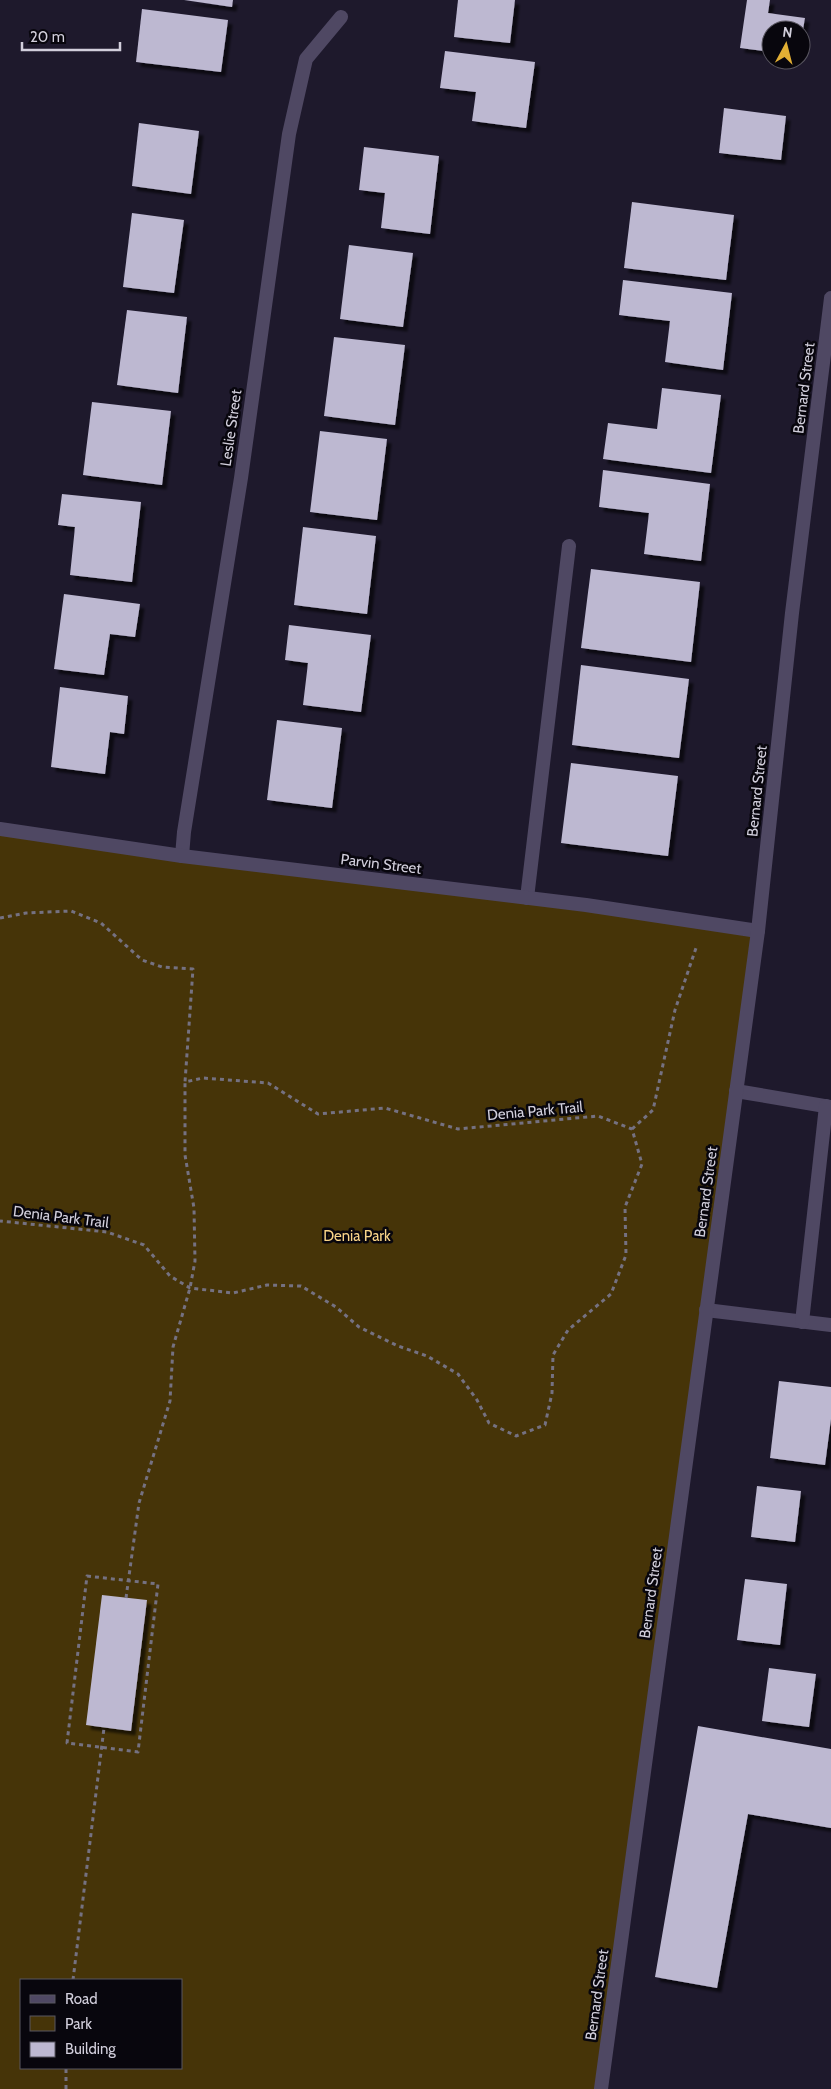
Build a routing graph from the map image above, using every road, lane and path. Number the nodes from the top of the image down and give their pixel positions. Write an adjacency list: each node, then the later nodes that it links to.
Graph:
1 (341, 17): 5 (street, Leslie Street)
2 (831, 298): 9 (street, Bernard Street)
3 (570, 546): 6 (street)
4 (0, 829): 5 (street, Parvin Street)
5 (182, 856): 6 (street, Parvin Street)
6 (527, 898): 8 (street, Parvin Street)
7 (0, 918): 10 (path)
8 (704, 923): 9 (street, Parvin Street); 13 (path)
9 (758, 931): 11 (street, Bernard Street)
10 (184, 1082): 13 (path, Denia Park Trail); 15 (path)
11 (736, 1091): 12 (street); 16 (street, Bernard Street)
12 (829, 1107): 17 (street)
13 (632, 1129): 15 (path, Denia Park Trail)
14 (0, 1221): 15 (path, Denia Park Trail)
15 (190, 1288): 19 (path)
16 (706, 1310): 17 (street); 26 (street, Bernard Street)
17 (802, 1322): 18 (street)
18 (831, 1325)
19 (128, 1581): 20 (path); 22 (path); 22 (path)
20 (126, 1598)
21 (104, 1728): 22 (path)
22 (102, 1748): 23 (path)
23 (73, 1979)
24 (66, 2069): 25 (path)
25 (66, 2089)
26 (601, 2089)

